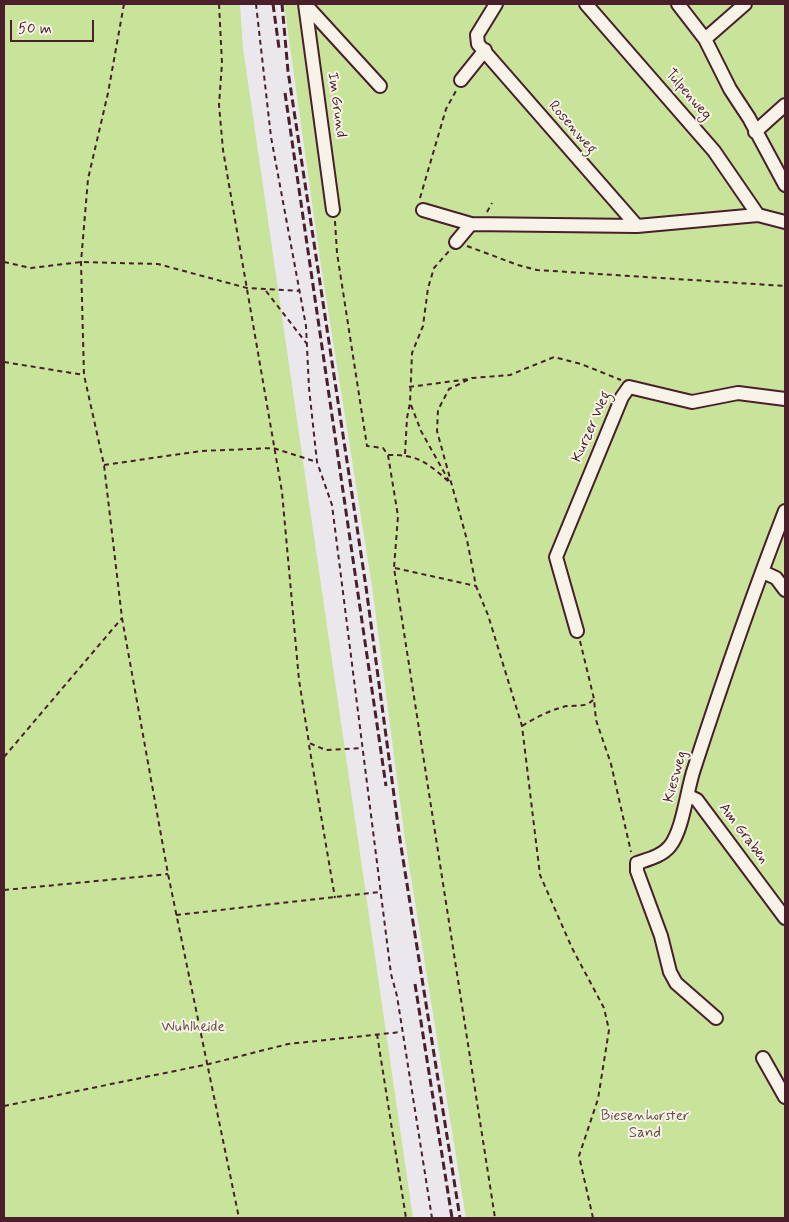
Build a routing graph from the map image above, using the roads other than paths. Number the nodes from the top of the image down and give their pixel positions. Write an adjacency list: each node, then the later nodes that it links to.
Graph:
1 (305, 4): 9 (lane); 13 (lane, Im Grund)
2 (496, 4): 7 (lane)
3 (586, 4): 15 (lane, Tulpenweg)
4 (678, 4): 6 (lane)
5 (745, 4): 6 (lane)
6 (705, 39): 11 (lane)
7 (485, 50): 8 (lane); 18 (lane, Rosenweg)
8 (461, 80)
9 (380, 86)
10 (785, 105): 11 (lane)
11 (755, 132): 12 (lane)
12 (785, 185)
13 (334, 210)
14 (423, 210): 17 (lane)
15 (758, 215): 16 (lane); 18 (lane)
16 (785, 222)
17 (471, 224): 18 (lane); 19 (lane)
18 (637, 226)
19 (456, 242)
20 (785, 399): 24 (lane, Kurzer Weg)
21 (785, 511): 22 (lane, Kiesweg)
22 (763, 572): 23 (lane); 25 (lane, Kiesweg)
23 (785, 590)
24 (577, 631)
25 (689, 796): 26 (lane, Am Graben); 27 (lane, Kiesweg)
26 (785, 918)
27 (716, 1018)
28 (763, 1058): 29 (lane)
29 (785, 1097)

